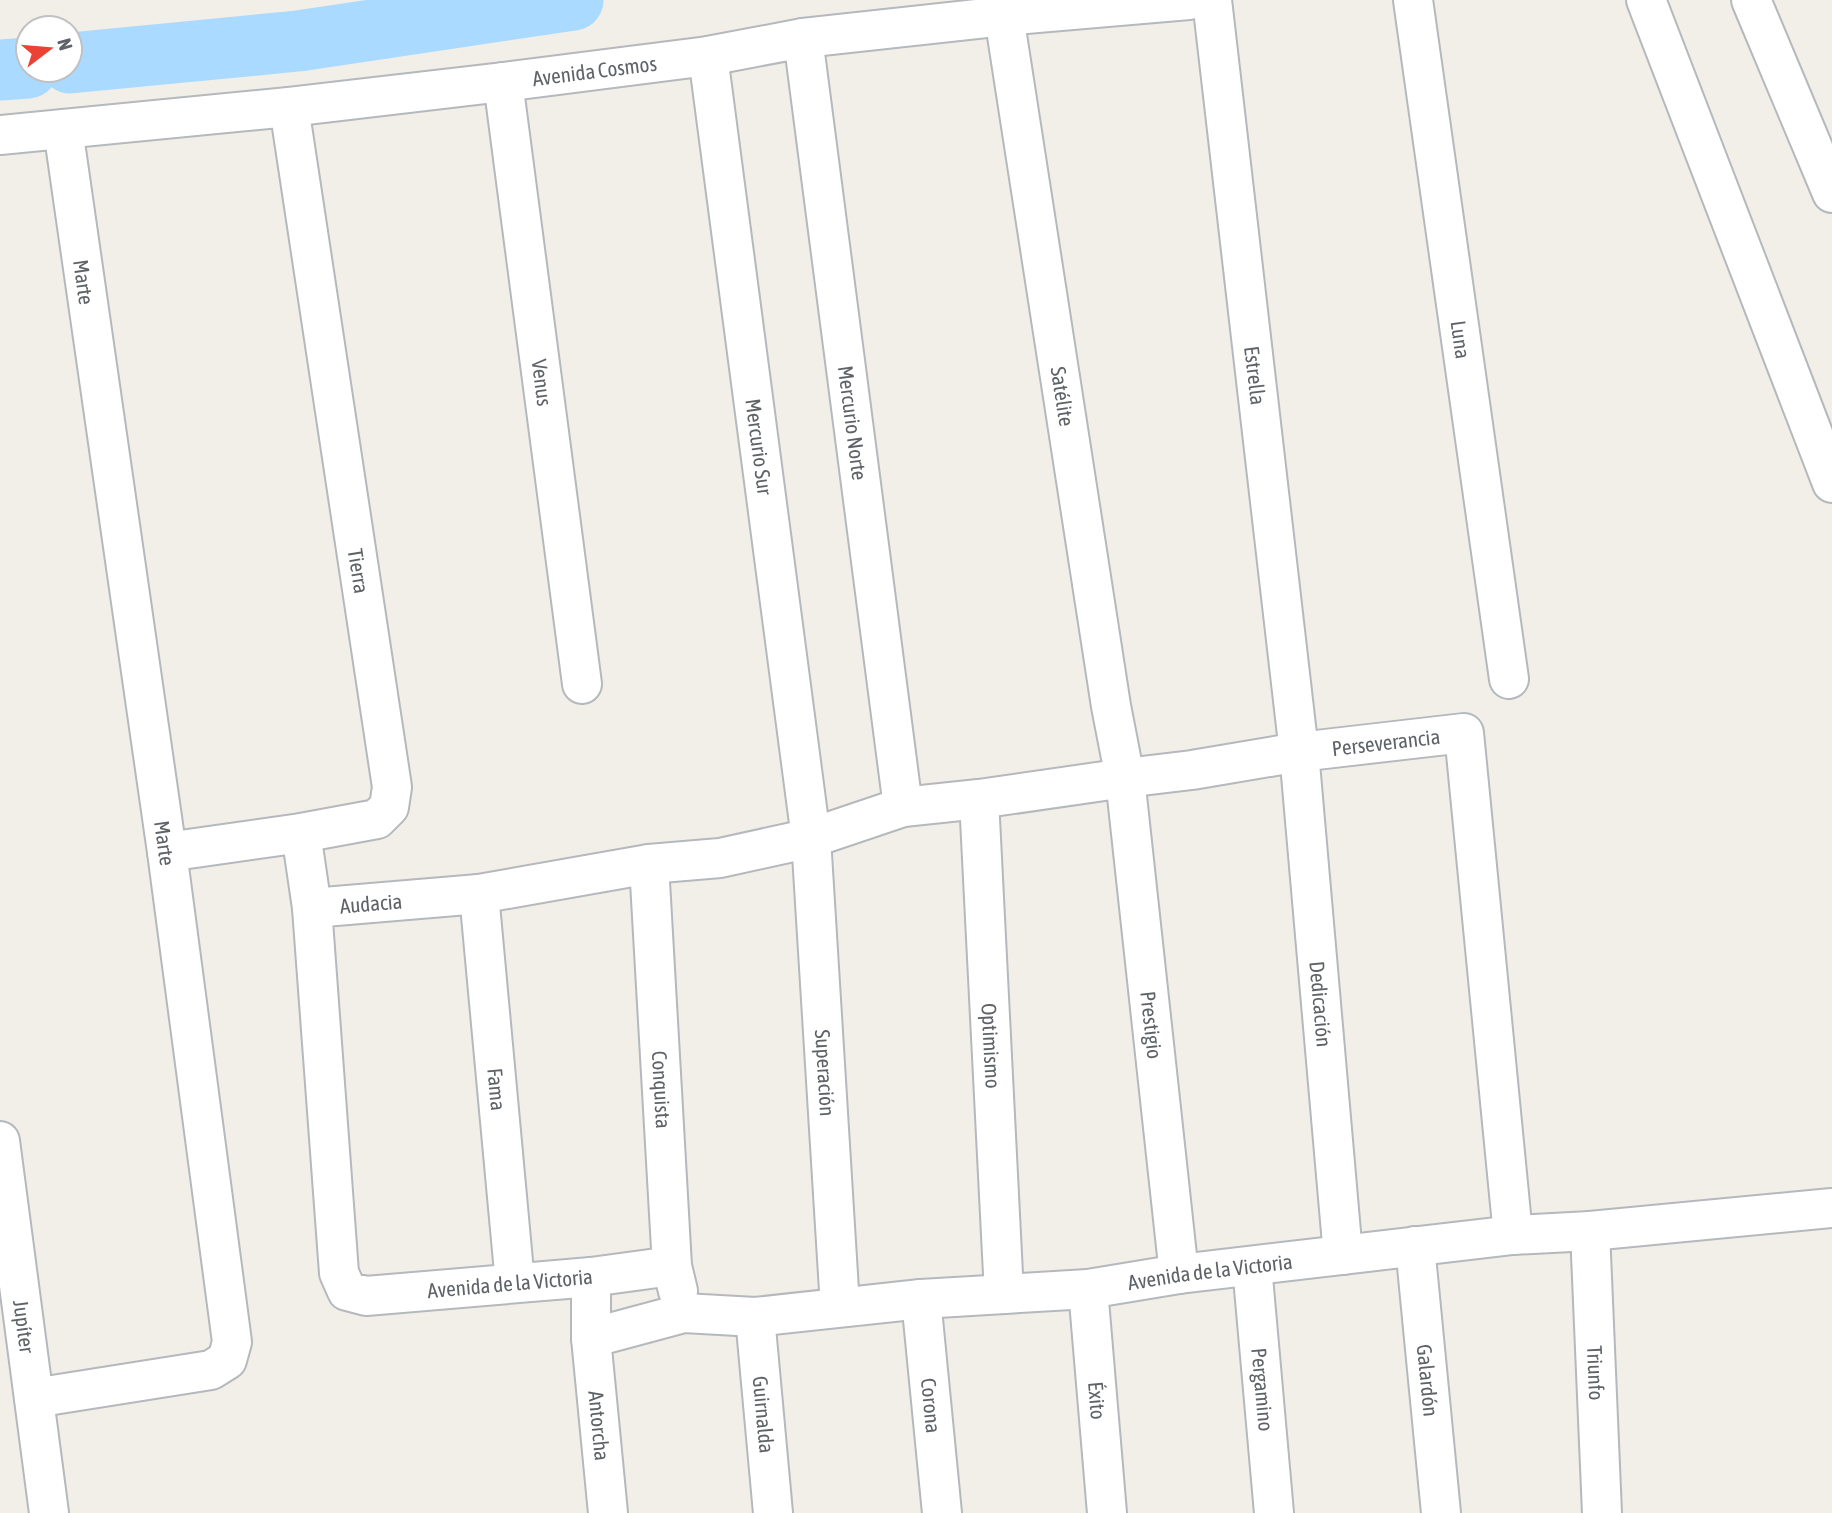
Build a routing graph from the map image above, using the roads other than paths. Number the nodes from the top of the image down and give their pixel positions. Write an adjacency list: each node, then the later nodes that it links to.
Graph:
1 (1189, 0): 6 (street, Avenida Cosmos)
2 (1212, 0): 17 (street, Estrella)
3 (1413, 0): 15 (street, Luna)
4 (1646, 0): 14 (street)
5 (1751, 0): 13 (street)
6 (1004, 16): 7 (street, Avenida Cosmos); 18 (street, Satélite)
7 (803, 38): 8 (street, Avenida Cosmos); 20 (street, Mercurio Norte)
8 (708, 56): 9 (street, Avenida Cosmos); 22 (street, Mercurio Sur)
9 (503, 82): 10 (street, Avenida Cosmos); 16 (street, Venus)
10 (289, 107): 11 (street, Avenida Cosmos); 21 (street, Tierra)
11 (62, 129): 12 (street, Avenida Cosmos); 23 (street, Marte)
12 (0, 135)
13 (1832, 193)
14 (1832, 483)
15 (1509, 679)
16 (582, 684)
17 (1299, 752): 18 (street, Perseverancia); 30 (street, Perseverancia); 32 (street, Dedicación)
18 (1125, 778): 19 (street, Perseverancia); 35 (street, Prestigio)
19 (979, 799): 20 (street, Perseverancia); 40 (street, Optimismo)
20 (903, 807): 22 (street, Perseverancia)
21 (301, 833): 23 (street, Tierra); 26 (street)
22 (811, 838): 24 (street, Audacia); 42 (street, Superación)
23 (167, 852): 46 (street, Marte)
24 (649, 864): 25 (street, Audacia); 33 (street, Conquista)
25 (479, 894): 26 (street, Audacia); 37 (street, Fama)
26 (312, 908): 39 (street, Audacia)
27 (0, 1141): 46 (street, Jupíter)
28 (1832, 1208): 29 (street, Avenida de la Victoria)
29 (1590, 1231): 30 (street, Avenida de la Victoria); 54 (street, Triunfo)
30 (1513, 1235): 31 (street, Avenida de la Victoria)
31 (1416, 1246): 32 (street, Avenida de la Victoria); 53 (street, Galardón)
32 (1343, 1255): 34 (street, Avenida de la Victoria)
33 (672, 1266): 36 (street, Avenida de la Victoria); 43 (street, Conquista)
34 (1252, 1266): 35 (street, Avenida de la Victoria); 52 (street, Pergamino)
35 (1179, 1274): 38 (street, Avenida de la Victoria)
36 (592, 1277): 37 (street, Avenida de la Victoria); 45 (street, Antorcha)
37 (515, 1283): 39 (street, Avenida de la Victoria)
38 (1088, 1289): 40 (street, Avenida de la Victoria); 51 (street, Éxito)
39 (347, 1291)
40 (1004, 1294): 41 (street, Avenida de la Victoria)
41 (921, 1299): 42 (street, Avenida de la Victoria); 50 (street, Corona)
42 (840, 1307): 44 (street, Avenida de la Victoria)
43 (684, 1313): 44 (street, Avenida de la Victoria); 45 (street, Avenida de la Victoria)
44 (755, 1317): 49 (street, Guirnalda)
45 (591, 1338): 48 (street, Antorcha)
46 (34, 1398): 47 (street, Jupíter)
47 (49, 1513)
48 (608, 1513)
49 (773, 1513)
50 (942, 1513)
51 (1107, 1513)
52 (1274, 1513)
53 (1441, 1513)
54 (1602, 1513)

